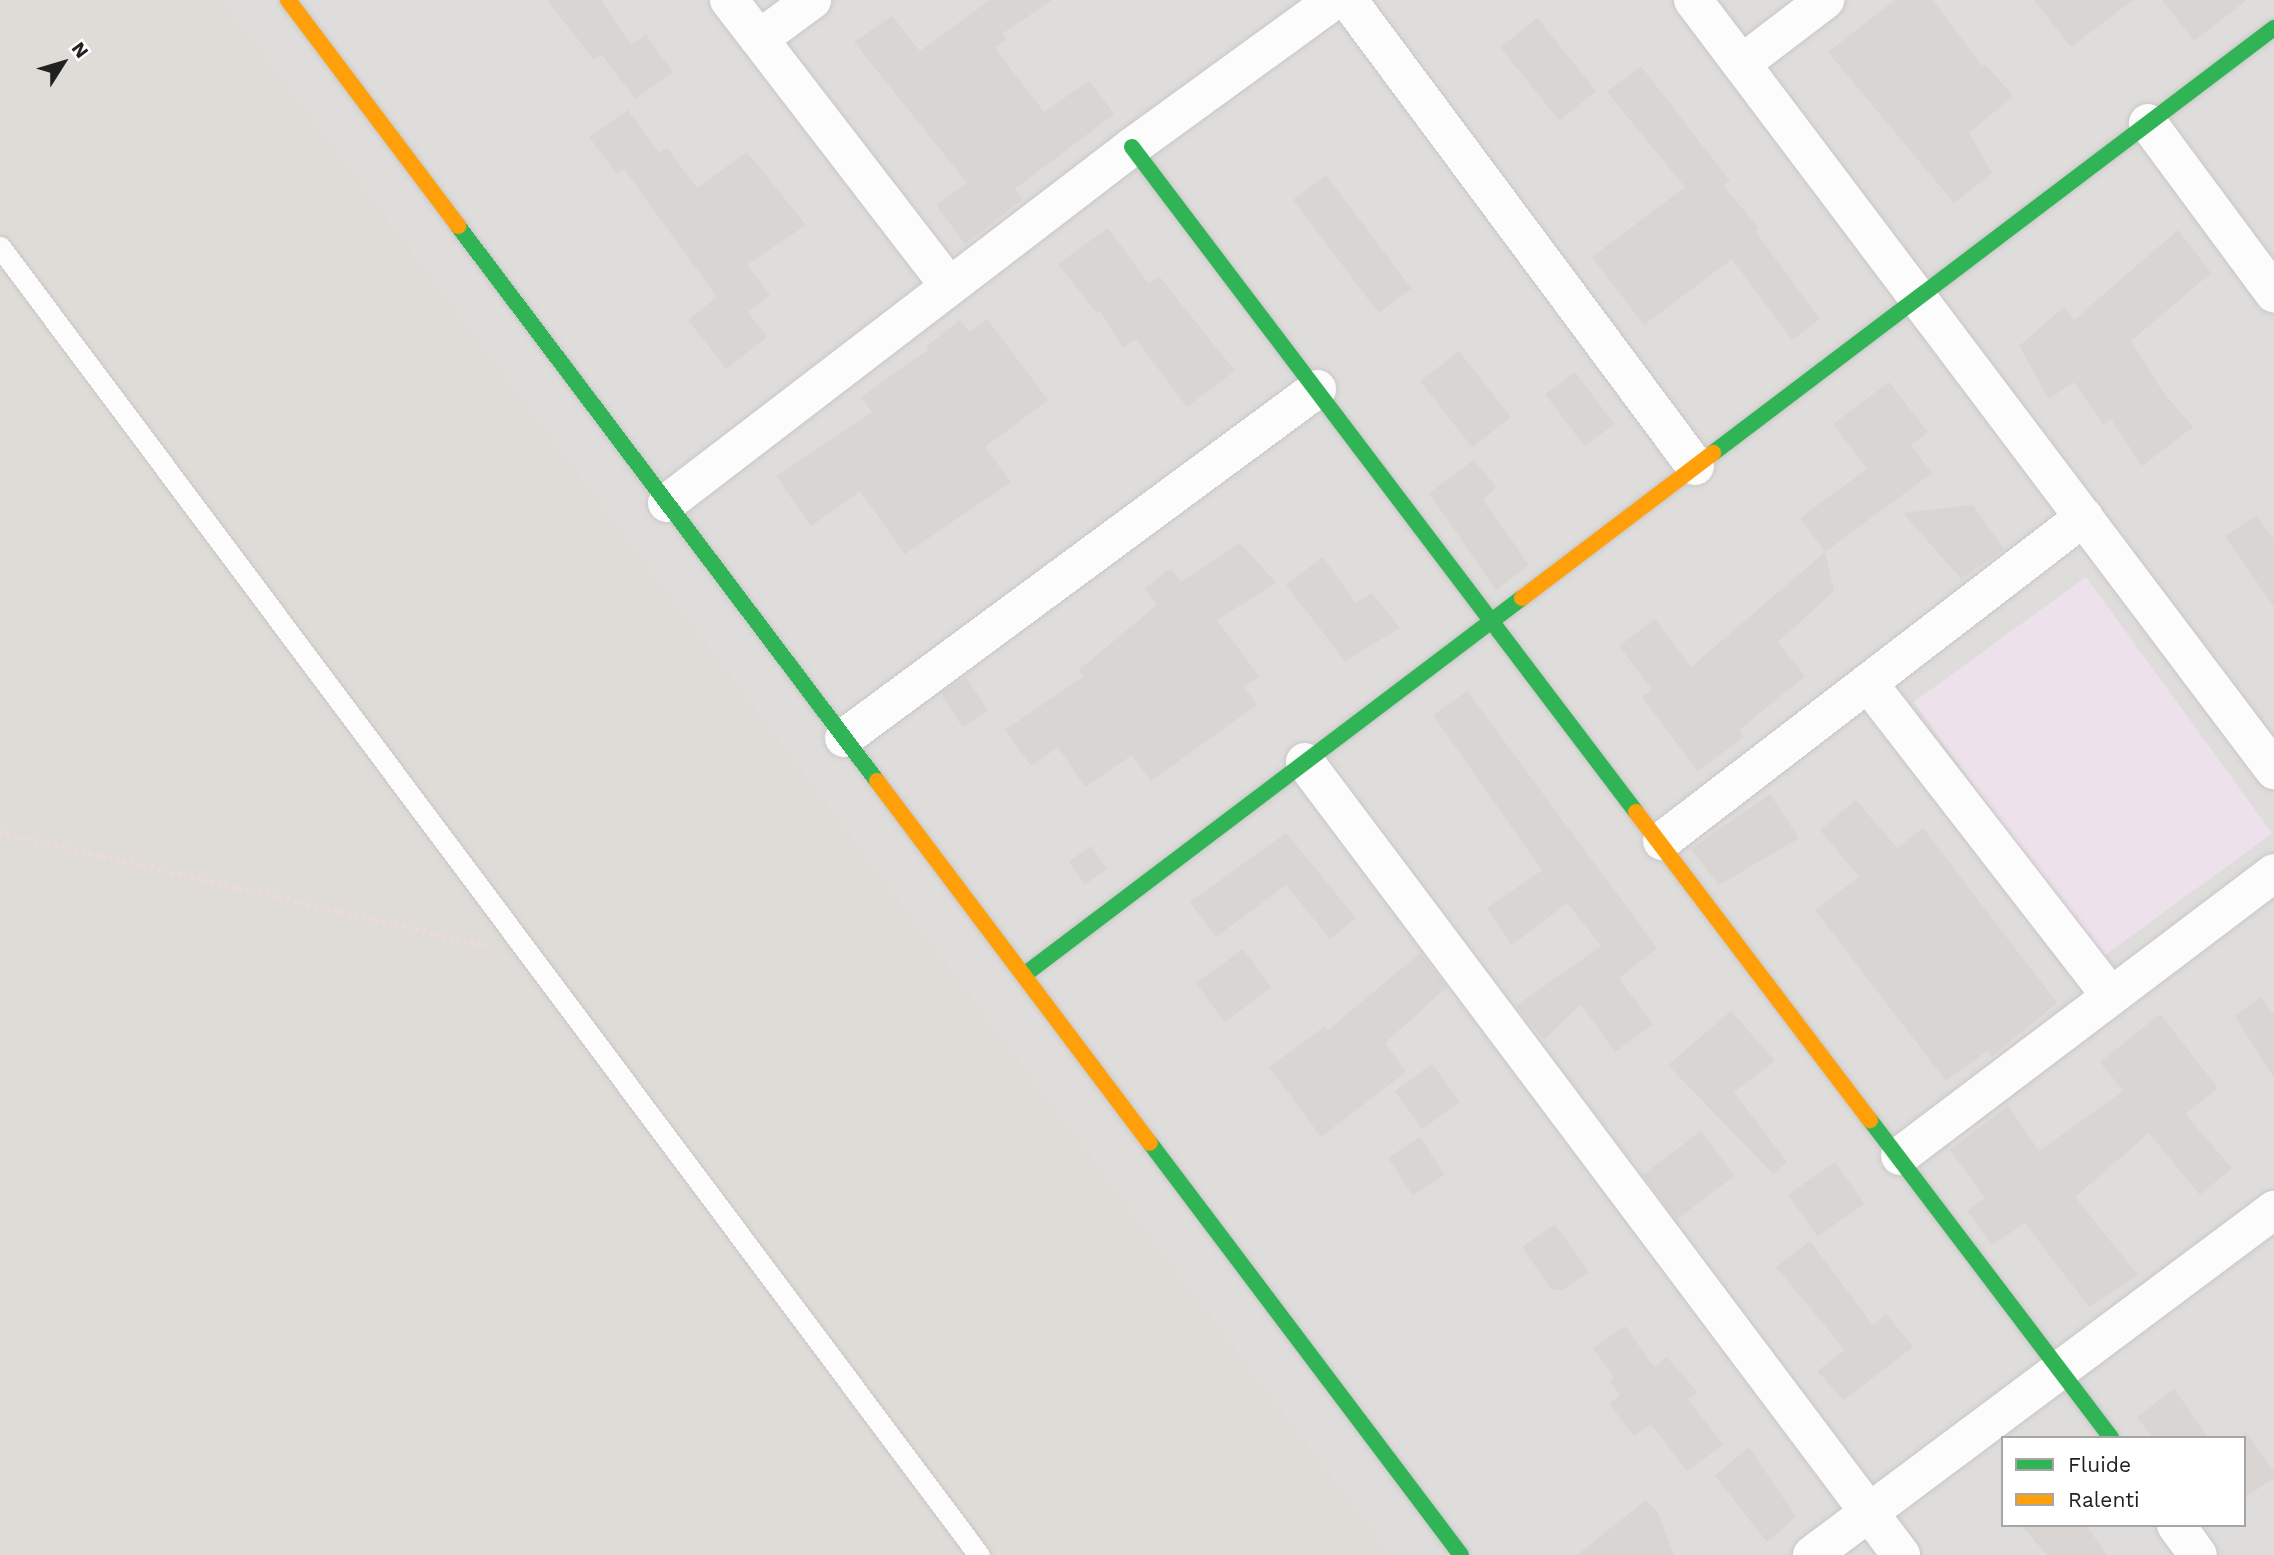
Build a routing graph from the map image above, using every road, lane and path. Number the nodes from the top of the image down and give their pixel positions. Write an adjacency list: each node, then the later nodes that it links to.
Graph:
1 (288, 0): 19 (street)
2 (729, 0): 9 (street)
3 (812, 0): 9 (street)
4 (1334, 0): 12 (street)
5 (1348, 0): 18 (street)
6 (1693, 0): 10 (street)
7 (1825, 0): 10 (street)
8 (2274, 28): 11 (street)
9 (759, 39): 14 (street)
10 (1741, 64): 16 (street)
11 (2148, 123): 15 (street); 16 (street)
12 (1132, 147): 14 (street); 17 (street)
13 (0, 247): 29 (lane)
14 (949, 286): 19 (street)
15 (2274, 293)
16 (1918, 297): 18 (street); 20 (street)
17 (1317, 389): 21 (street); 23 (street)
18 (1695, 467): 21 (street)
19 (667, 503): 23 (street)
20 (2084, 517): 22 (street); 25 (street)
21 (1493, 620): 24 (street); 27 (street)
22 (1868, 683): 27 (street); 31 (street)
23 (844, 738): 30 (street)
24 (1305, 762): 30 (street); 36 (street)
25 (2274, 770)
26 (0, 832): 29 (path)
27 (1662, 841): 32 (street)
28 (2274, 873): 31 (street)
29 (532, 957): 38 (lane)
30 (1024, 975): 39 (street)
31 (2111, 996): 32 (street)
32 (1899, 1156): 34 (street)
33 (2273, 1213): 34 (street)
34 (2062, 1372): 35 (street); 36 (street)
35 (2110, 1436)
36 (1869, 1513): 40 (street); 41 (street)
37 (2177, 1527): 42 (street)
38 (979, 1555)
39 (1461, 1555)
40 (1812, 1555)
41 (1901, 1555)
42 (2198, 1555)

